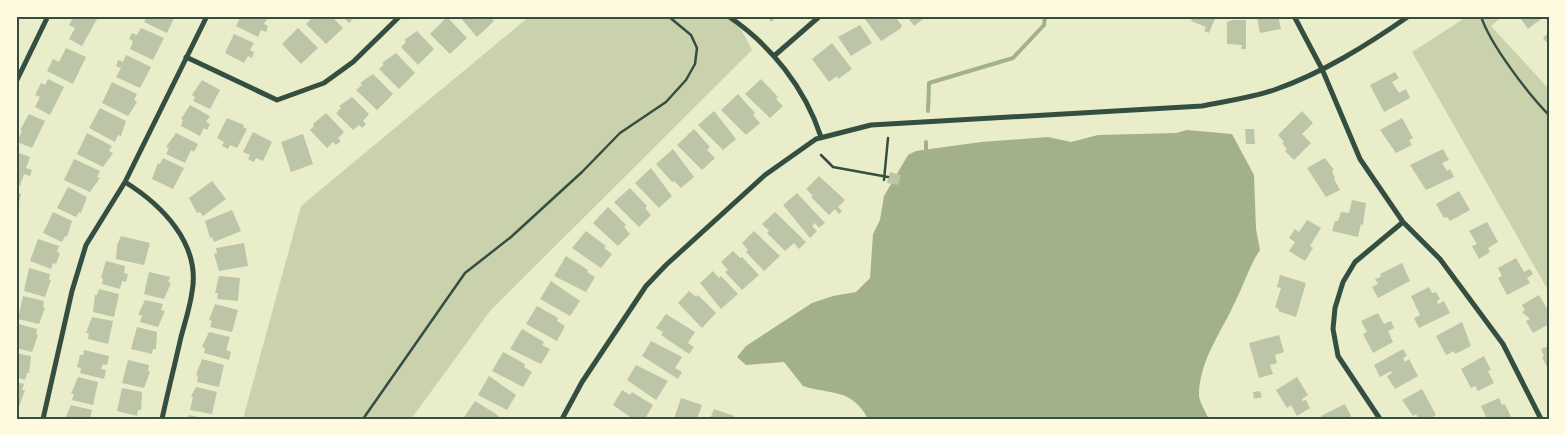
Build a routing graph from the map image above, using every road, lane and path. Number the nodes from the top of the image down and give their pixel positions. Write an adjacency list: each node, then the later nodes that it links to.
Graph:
1 (48, 16): 13 (street)
2 (207, 16): 11 (street)
3 (400, 16): 11 (street)
4 (668, 16): 25 (path)
5 (728, 16): 10 (street)
6 (820, 16): 10 (street)
7 (1294, 16): 12 (street)
8 (1409, 16): 12 (street)
9 (1481, 16): 14 (path)
10 (774, 56): 15 (street)
11 (186, 58): 20 (street)
12 (1322, 69): 15 (street); 21 (street)
13 (16, 82)
14 (1549, 115)
15 (821, 137): 22 (street)
16 (888, 138): 18 (path)
17 (821, 155): 18 (path)
18 (887, 177): 19 (path)
19 (884, 180)
20 (125, 182): 23 (street); 24 (street)
21 (1404, 222): 26 (street); 27 (street)
22 (565, 418)
23 (43, 419)
24 (162, 419)
25 (363, 419)
26 (1380, 419)
27 (1541, 419)

